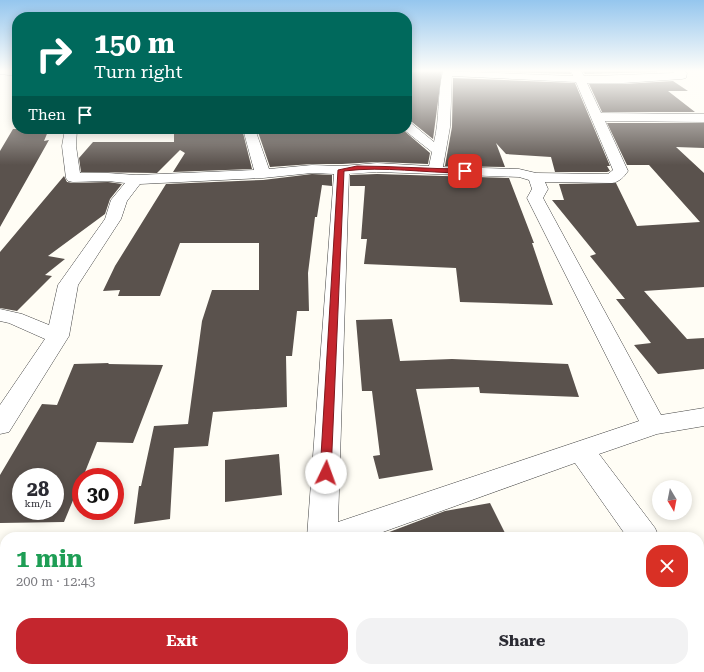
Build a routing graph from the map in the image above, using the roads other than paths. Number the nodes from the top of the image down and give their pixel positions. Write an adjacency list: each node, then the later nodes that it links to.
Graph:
1 (446, 102): 8 (street)
2 (590, 102): 3 (street)
3 (597, 117): 4 (street); 12 (street)
4 (704, 118)
5 (412, 130): 8 (street)
6 (70, 134): 13 (street)
7 (251, 134): 11 (street)
8 (439, 151): 10 (street)
9 (342, 170): 10 (street); 11 (street); 20 (street)
10 (435, 171): 12 (street)
11 (263, 174): 13 (street)
12 (536, 177): 18 (street)
13 (136, 180): 15 (street)
14 (0, 316): 15 (street)
15 (58, 336): 17 (street)
16 (704, 417): 18 (street)
17 (0, 425)
18 (654, 425): 19 (street)
19 (581, 450): 21 (street); 22 (street)
20 (322, 532)
21 (346, 532)
22 (640, 532)

